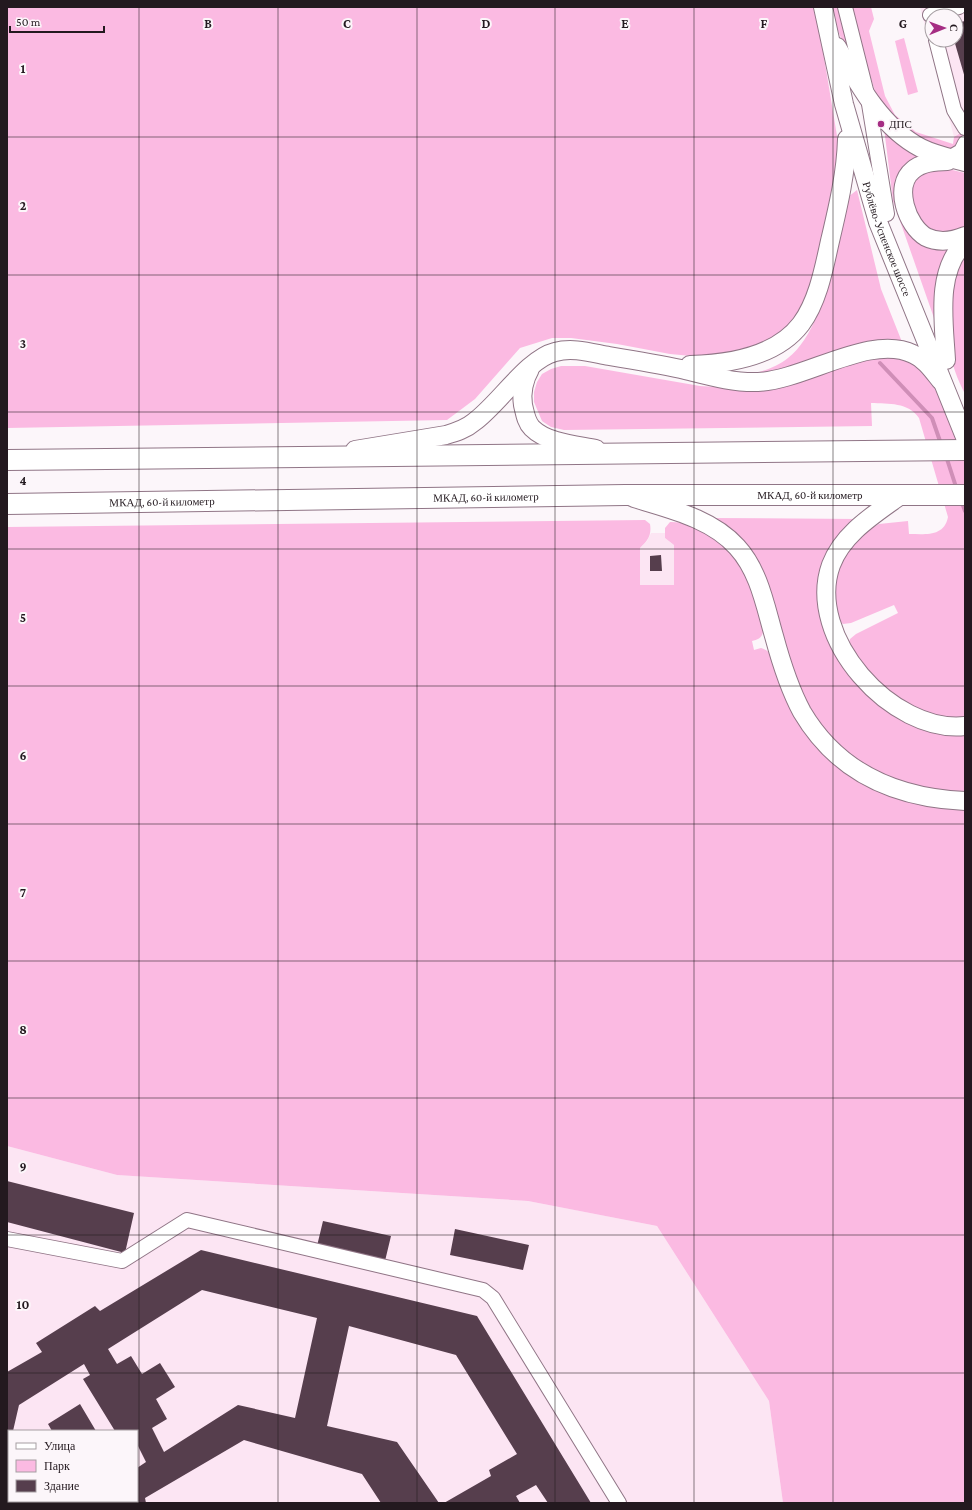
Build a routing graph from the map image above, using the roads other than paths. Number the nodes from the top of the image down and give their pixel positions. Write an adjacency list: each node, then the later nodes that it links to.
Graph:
1 (823, 7): 3 (main road, Рублёво-Успенское шоссе)
2 (846, 7): 5 (lane)
3 (830, 34): 5 (main road); 6 (main road, Рублёво-Успенское шоссе); 10 (main road, Рублёво-Успенское шоссе)
4 (938, 48): 7 (lane)
5 (868, 98): 9 (main road); 10 (lane)
6 (844, 104): 15 (main road); 16 (main road, Рублёво-Успенское шоссе)
7 (965, 128)
8 (965, 143): 9 (lane)
9 (960, 161): 11 (main road)
10 (887, 214): 13 (main road, Рублёво-Успенское шоссе)
11 (965, 236)
12 (965, 242): 13 (main road)
13 (946, 360): 17 (main road, Рублёво-Успенское шоссе)
14 (533, 364): 15 (main road); 20 (main road); 21 (main road)
15 (665, 366): 16 (main road)
16 (941, 381): 18 (main road, Рублёво-Успенское шоссе)
17 (965, 406)
18 (965, 438)
19 (965, 450): 20 (highway)
20 (612, 453): 21 (highway)
21 (314, 457): 22 (highway)
22 (7, 460)
23 (625, 495): 24 (highway, МКАД, 60-й километр); 26 (highway, МКАД, 60-й километр); 28 (main road)
24 (904, 495): 25 (highway, МКАД, 60-й километр); 27 (main road)
25 (965, 495)
26 (7, 504)
27 (965, 726)
28 (965, 801)
29 (7, 1239): 30 (lane)
30 (619, 1503)

